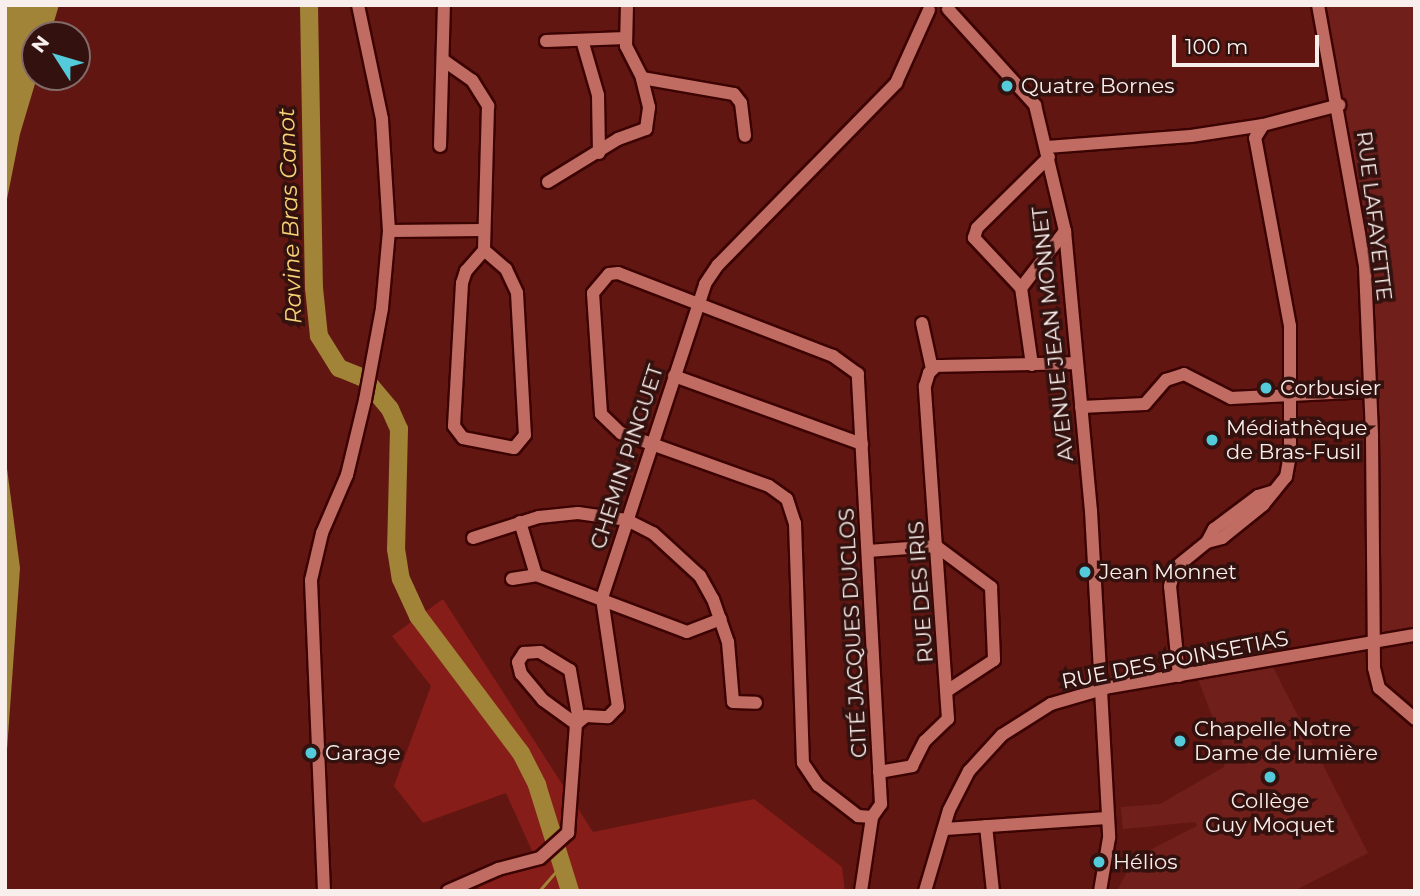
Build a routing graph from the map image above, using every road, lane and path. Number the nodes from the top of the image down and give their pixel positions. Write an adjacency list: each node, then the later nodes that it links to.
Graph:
1 (358, 5): 20 (street)
2 (444, 5): 10 (street)
3 (627, 5): 7 (street)
4 (1318, 5): 12 (street, RUE LAFAYETTE)
5 (951, 7): 6 (street); 16 (street, AVENUE JEAN MONNET)
6 (926, 8): 24 (street, CHEMIN PINGUET)
7 (626, 38): 8 (street); 11 (street)
8 (582, 40): 9 (street); 17 (street)
9 (547, 41)
10 (443, 60): 15 (street); 19 (street)
11 (642, 78): 14 (street); 17 (street)
12 (1339, 105): 13 (street); 30 (street, RUE LAFAYETTE)
13 (1264, 125): 16 (street); 31 (street)
14 (745, 136)
15 (440, 146)
16 (1048, 152): 21 (street, AVENUE JEAN MONNET); 23 (street)
17 (599, 153): 18 (street)
18 (548, 182)
19 (484, 230): 20 (street); 22 (street)
20 (389, 231): 57 (street)
21 (1065, 232): 23 (street); 26 (street, AVENUE JEAN MONNET)
22 (484, 250): 22 (street)
23 (1021, 288): 27 (street)
24 (697, 306): 29 (street, CHEMIN PINGUET); 33 (street, CITÉ JACQUES DUCLOS); 34 (street, CITÉ JACQUES DUCLOS)
25 (922, 323): 28 (street, RUE DES IRIS)
26 (1077, 363): 27 (street); 32 (street, AVENUE JEAN MONNET)
27 (1032, 365): 28 (street)
28 (932, 369): 38 (street, RUE DES IRIS)
29 (674, 376): 33 (street); 34 (street, CHEMIN PINGUET)
30 (1371, 391): 31 (street); 45 (street, RUE LAFAYETTE)
31 (1291, 395): 32 (street); 46 (street)
32 (1081, 407): 47 (street, AVENUE JEAN MONNET)
33 (862, 443): 39 (street, CITÉ JACQUES DUCLOS)
34 (651, 445): 35 (street, CHEMIN PINGUET); 53 (street, CITÉ JACQUES DUCLOS)
35 (626, 520): 36 (street); 42 (street, CHEMIN PINGUET); 43 (street)
36 (520, 522): 37 (street); 40 (street)
37 (473, 538)
38 (936, 546): 39 (street); 48 (street, RUE DES IRIS); 48 (street)
39 (868, 551): 52 (street, CITÉ JACQUES DUCLOS)
40 (536, 575): 41 (street); 42 (street)
41 (512, 579)
42 (602, 598): 43 (street); 51 (street, CHEMIN PINGUET)
43 (721, 619): 49 (street)
44 (1415, 635): 45 (street, RUE DES POINSETIAS)
45 (1374, 643): 46 (street, RUE DES POINSETIAS); 50 (street, RUE LAFAYETTE)
46 (1179, 676): 47 (street, RUE DES POINSETIAS)
47 (1098, 690): 54 (street, AVENUE JEAN MONNET); 56 (street, RUE DES POINSETIAS)
48 (947, 691): 52 (street, RUE DES IRIS)
49 (756, 703)
50 (1415, 719)
51 (577, 723): 51 (street); 58 (street)
52 (879, 772): 53 (street, CITÉ JACQUES DUCLOS)
53 (872, 817): 59 (street, CITÉ JACQUES DUCLOS)
54 (1107, 818): 55 (street); 62 (street, AVENUE JEAN MONNET)
55 (986, 826): 56 (street); 61 (street)
56 (945, 829): 60 (street, RUE DES POINSETIAS)
57 (324, 891)
58 (447, 891)
59 (862, 891)
60 (925, 891)
61 (993, 891)
62 (1100, 891)

